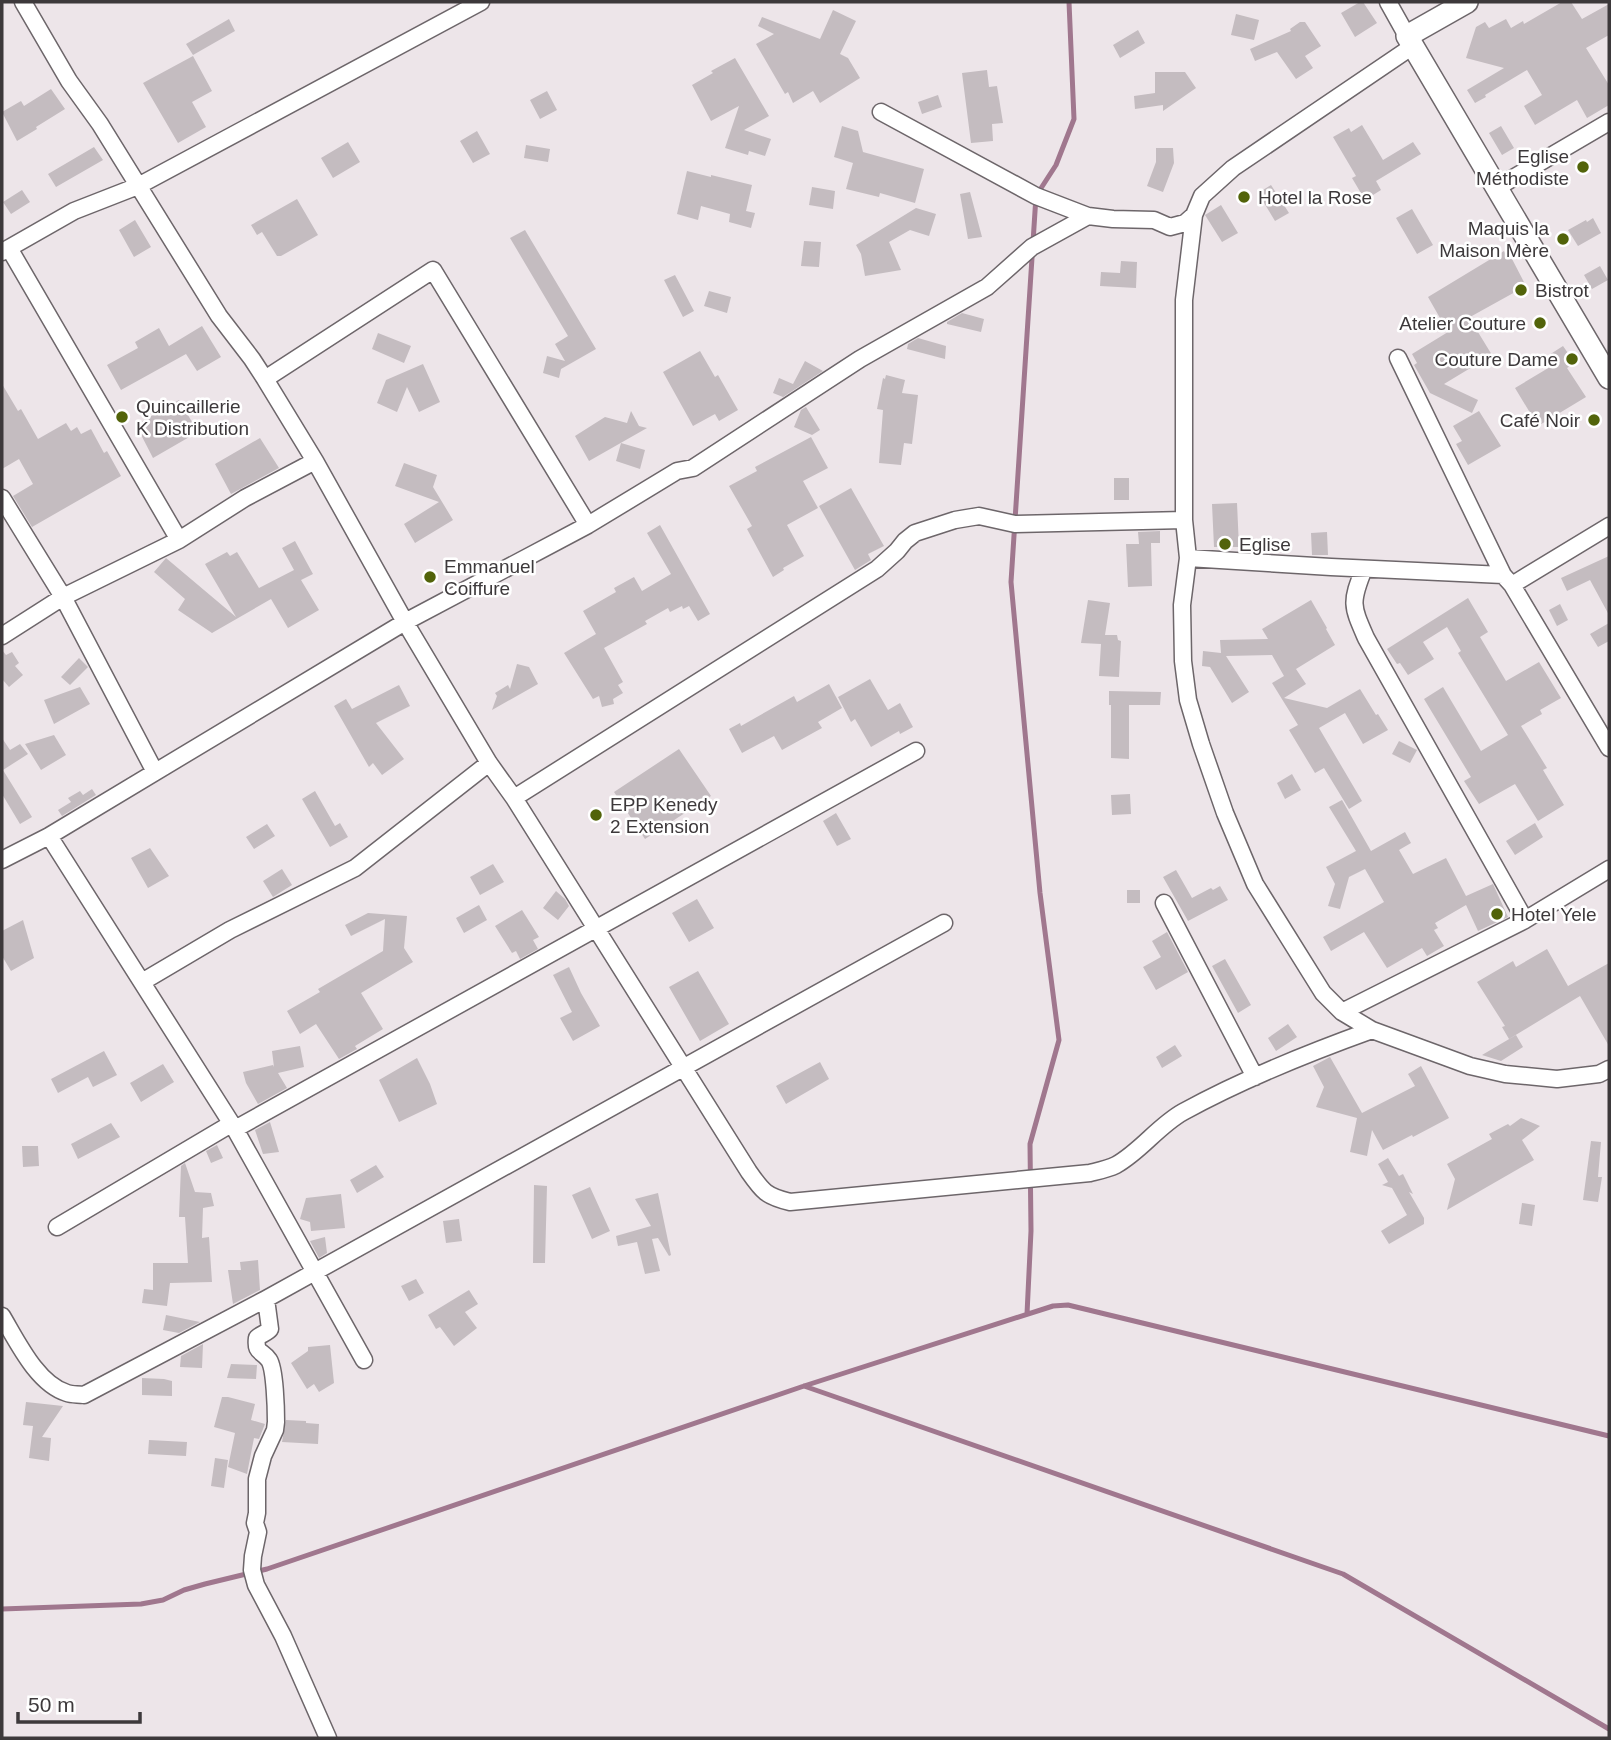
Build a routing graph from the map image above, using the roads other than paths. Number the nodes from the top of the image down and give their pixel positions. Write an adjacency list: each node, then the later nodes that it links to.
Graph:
1 (23, 2): 8 (street)
2 (481, 2): 8 (street)
3 (1388, 2): 5 (street)
4 (1467, 2): 5 (street)
5 (1410, 41): 9 (street); 10 (street)
6 (881, 113): 11 (street)
7 (1609, 122): 9 (street)
8 (138, 186): 12 (street); 15 (street)
9 (1496, 188): 14 (street)
10 (1194, 215): 11 (street); 18 (street)
11 (1088, 216): 19 (street)
12 (5, 250): 21 (street)
13 (1398, 358): 24 (street)
14 (1609, 378)
15 (265, 379): 16 (street); 19 (street)
16 (315, 461): 21 (street); 26 (street)
17 (2, 498): 25 (street)
18 (1184, 520): 22 (street); 32 (street)
19 (587, 525): 26 (street)
20 (1609, 526): 24 (street)
21 (179, 540): 25 (street)
22 (1188, 558): 23 (street); 41 (street)
23 (1364, 569): 24 (street); 37 (street)
24 (1507, 580): 28 (street)
25 (63, 597): 27 (street); 31 (street)
26 (405, 622): 30 (street); 31 (street)
27 (2, 636)
28 (1609, 748)
29 (916, 751): 39 (street)
30 (489, 763): 32 (street); 40 (street)
31 (155, 772): 33 (street)
32 (514, 798): 39 (street)
33 (49, 836): 34 (street); 40 (street)
34 (2, 860)
35 (1609, 869): 37 (street)
36 (1164, 903): 45 (street)
37 (1525, 920): 41 (street)
38 (944, 923): 43 (street)
39 (596, 930): 43 (street); 46 (street)
40 (142, 982): 46 (street)
41 (1342, 1012): 42 (street)
42 (1372, 1030): 44 (street); 45 (street)
43 (685, 1068): 45 (street); 48 (street)
44 (1609, 1069)
45 (1255, 1077)
46 (233, 1127): 47 (street); 48 (street)
47 (57, 1227)
48 (315, 1272): 49 (street); 51 (street)
49 (266, 1299): 50 (street); 52 (street)
50 (2, 1317)
51 (364, 1360)
52 (328, 1738)

